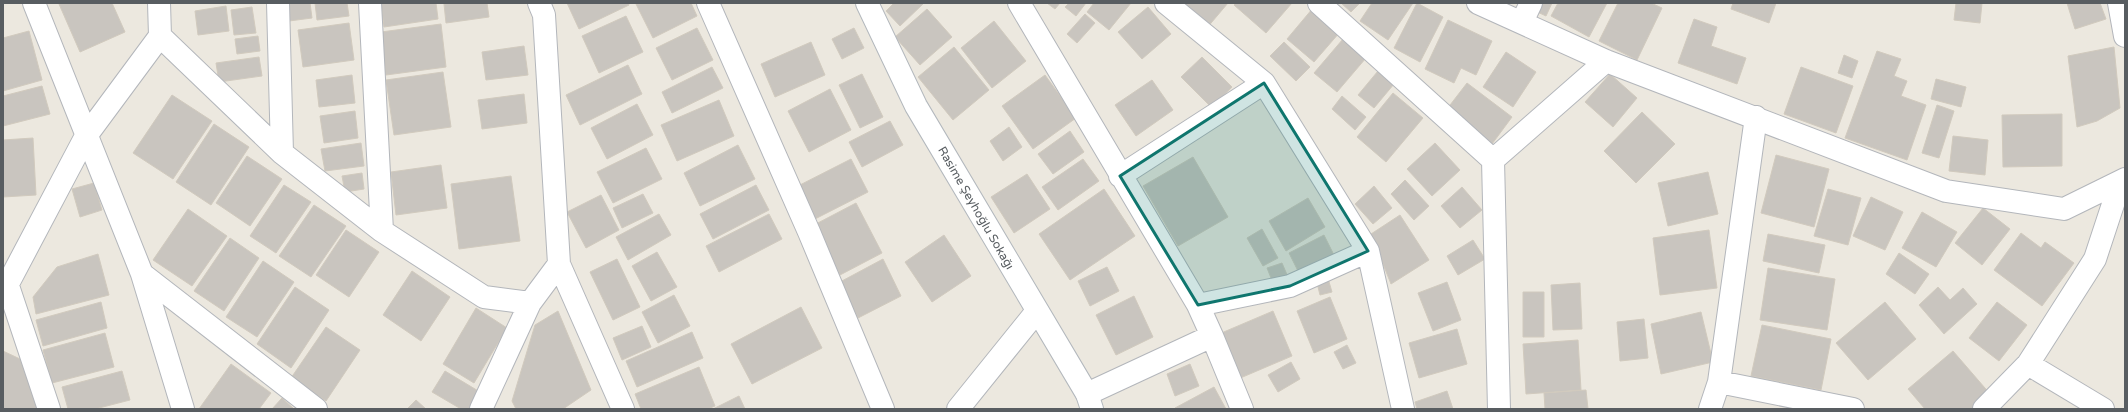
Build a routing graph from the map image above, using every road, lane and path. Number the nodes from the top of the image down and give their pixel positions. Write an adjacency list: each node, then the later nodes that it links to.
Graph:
1 (34, 3): 19 (street)
2 (159, 3): 14 (street)
3 (278, 3): 20 (street)
4 (370, 3): 24 (street)
5 (539, 3): 26 (street)
6 (708, 3): 41 (street)
7 (867, 3): 31 (street, Rasime Şeyhoğlu Sokağı)
8 (1019, 3): 22 (street)
9 (1166, 3): 17 (street)
10 (1319, 3): 21 (street)
11 (1478, 3): 13 (street)
12 (2119, 3): 15 (street)
13 (1527, 13): 16 (street)
14 (160, 36): 19 (street); 20 (street)
15 (2125, 36)
16 (1606, 61): 18 (street); 21 (street)
17 (1264, 83): 22 (street); 25 (street)
18 (1756, 117): 23 (street); 34 (street)
19 (86, 136): 27 (street); 28 (street)
20 (282, 153): 24 (street)
21 (1493, 160): 45 (street)
22 (1120, 176): 30 (street)
23 (2124, 179): 33 (street)
24 (382, 231): 29 (street)
25 (1368, 251): 30 (street); 44 (street)
26 (559, 264): 29 (street); 40 (street)
27 (142, 274): 37 (street); 38 (street)
28 (6, 290): 36 (street)
29 (530, 303): 39 (street)
30 (1198, 305): 32 (street)
31 (1037, 312): 35 (street, Rasime Şeyhoğlu Sokağı); 42 (street)
32 (1212, 336): 35 (street); 43 (street)
33 (2028, 364): 48 (street); 49 (street)
34 (1719, 382): 46 (street); 47 (street)
35 (1090, 402)
36 (49, 409)
37 (183, 409)
38 (316, 409)
39 (481, 409)
40 (623, 409)
41 (883, 409)
42 (958, 409)
43 (1242, 409)
44 (1403, 409)
45 (1499, 409)
46 (1710, 409)
47 (1852, 409)
48 (1984, 409)
49 (2103, 409)

